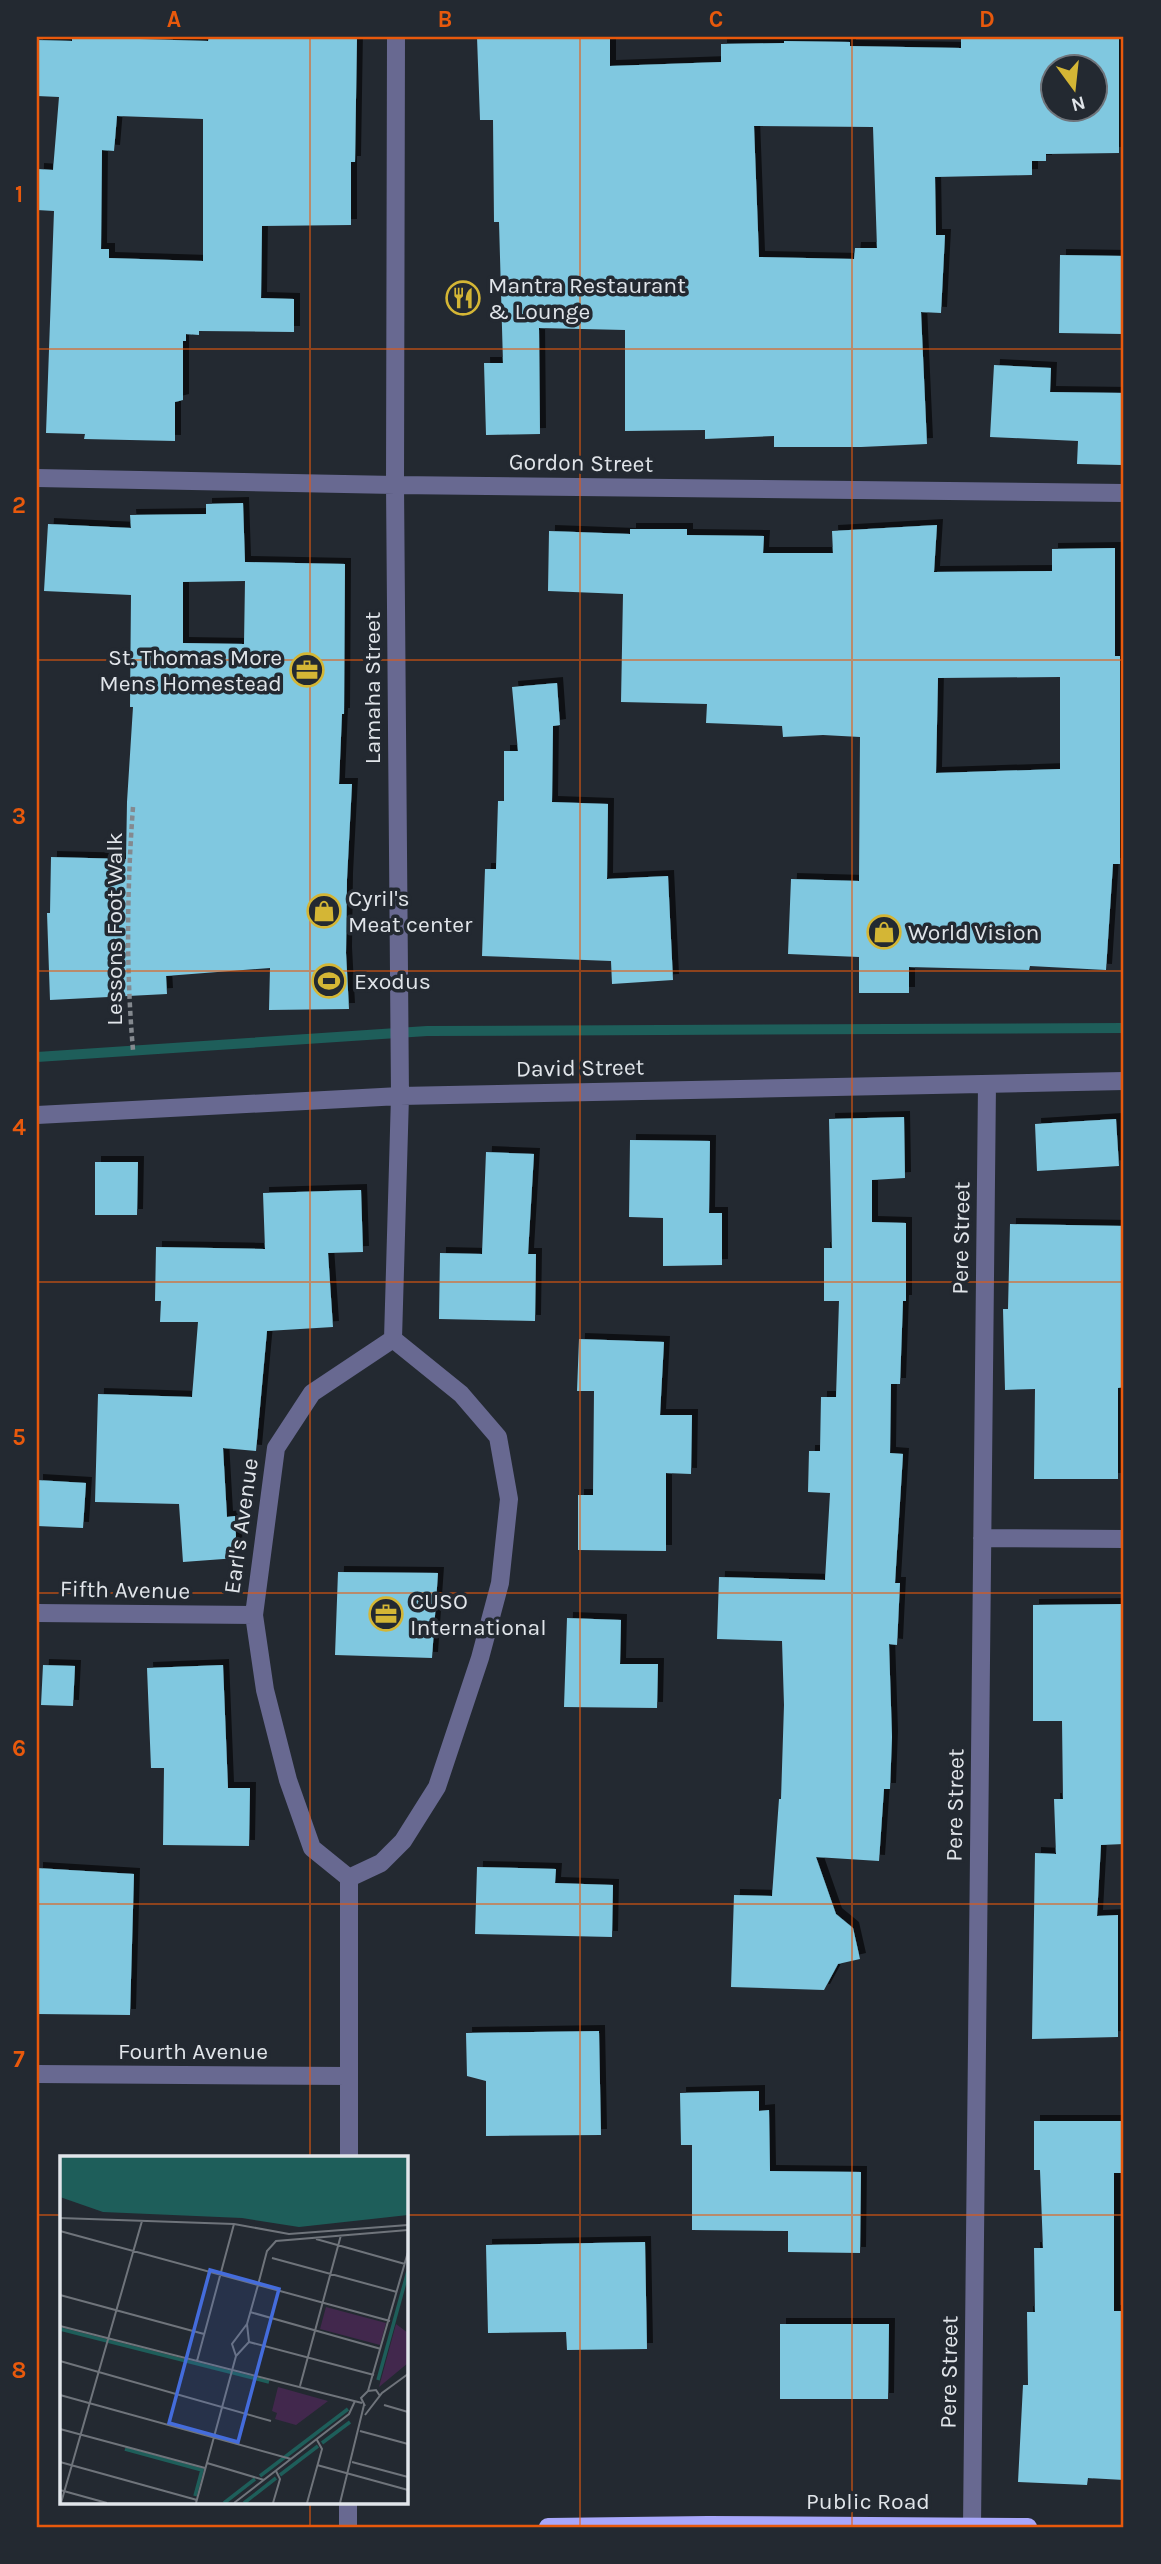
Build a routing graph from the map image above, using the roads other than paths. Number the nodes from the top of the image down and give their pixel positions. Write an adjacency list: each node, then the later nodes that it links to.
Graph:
1 (397, 37): 3 (street, Lamaha Street)
2 (37, 478): 3 (street, Gordon Street)
3 (395, 485): 4 (street, Gordon Street); 7 (street, Lamaha Street)
4 (1124, 493)
5 (1124, 1081): 6 (street, David Street)
6 (986, 1084): 7 (street, David Street); 10 (street, Pere Street)
7 (400, 1096): 8 (street, David Street); 9 (street, Lamaha Street)
8 (37, 1115)
9 (393, 1339): 13 (street, Earl's Avenue); 14 (street)
10 (982, 1538): 11 (street); 22 (street, Pere Street)
11 (1124, 1539)
12 (37, 1613): 13 (street, Fifth Avenue)
13 (254, 1615): 14 (street, Earl's Avenue)
14 (349, 1878): 16 (street)
15 (37, 2074): 16 (street, Fourth Avenue)
16 (349, 2076): 17 (street)
17 (349, 2156)
18 (348, 2504): 20 (street)
19 (702, 2526): 21 (main road, Public Road); 22 (main road, Public Road)
20 (348, 2527)
21 (548, 2527)
22 (972, 2527): 23 (main road, Public Road)
23 (1028, 2527)

